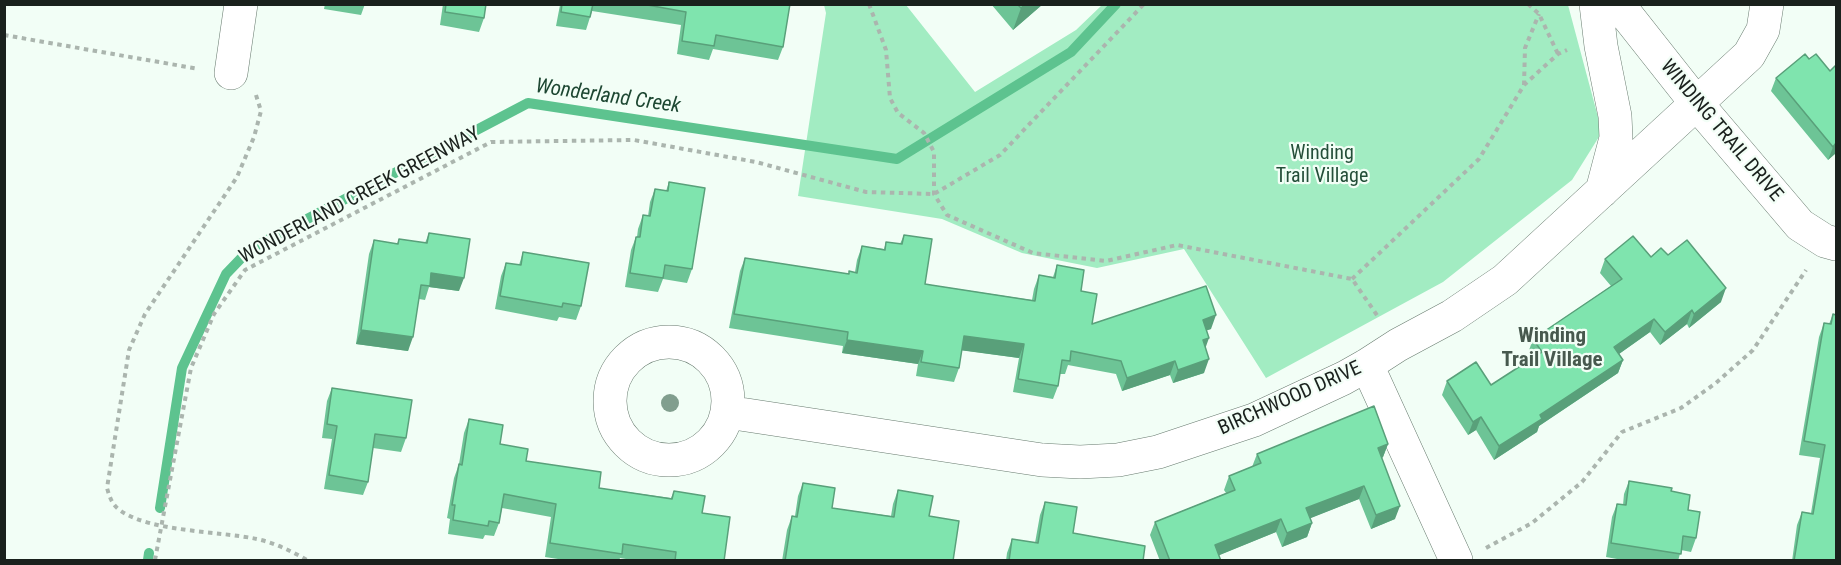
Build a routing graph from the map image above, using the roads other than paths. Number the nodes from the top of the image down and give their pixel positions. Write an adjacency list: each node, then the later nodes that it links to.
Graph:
1 (241, 4): 5 (street)
2 (1596, 4): 7 (street)
3 (1617, 4): 6 (street, WINDING TRAIL DRIVE)
4 (1767, 4): 6 (street, BIRCHWOOD DRIVE)
5 (231, 73)
6 (1697, 104): 7 (street, BIRCHWOOD DRIVE); 8 (street, WINDING TRAIL DRIVE)
7 (1602, 192): 9 (street, BIRCHWOOD DRIVE)
8 (1831, 243)
9 (1367, 365): 10 (street, BIRCHWOOD DRIVE); 11 (street)
10 (727, 412)
11 (1470, 555)

